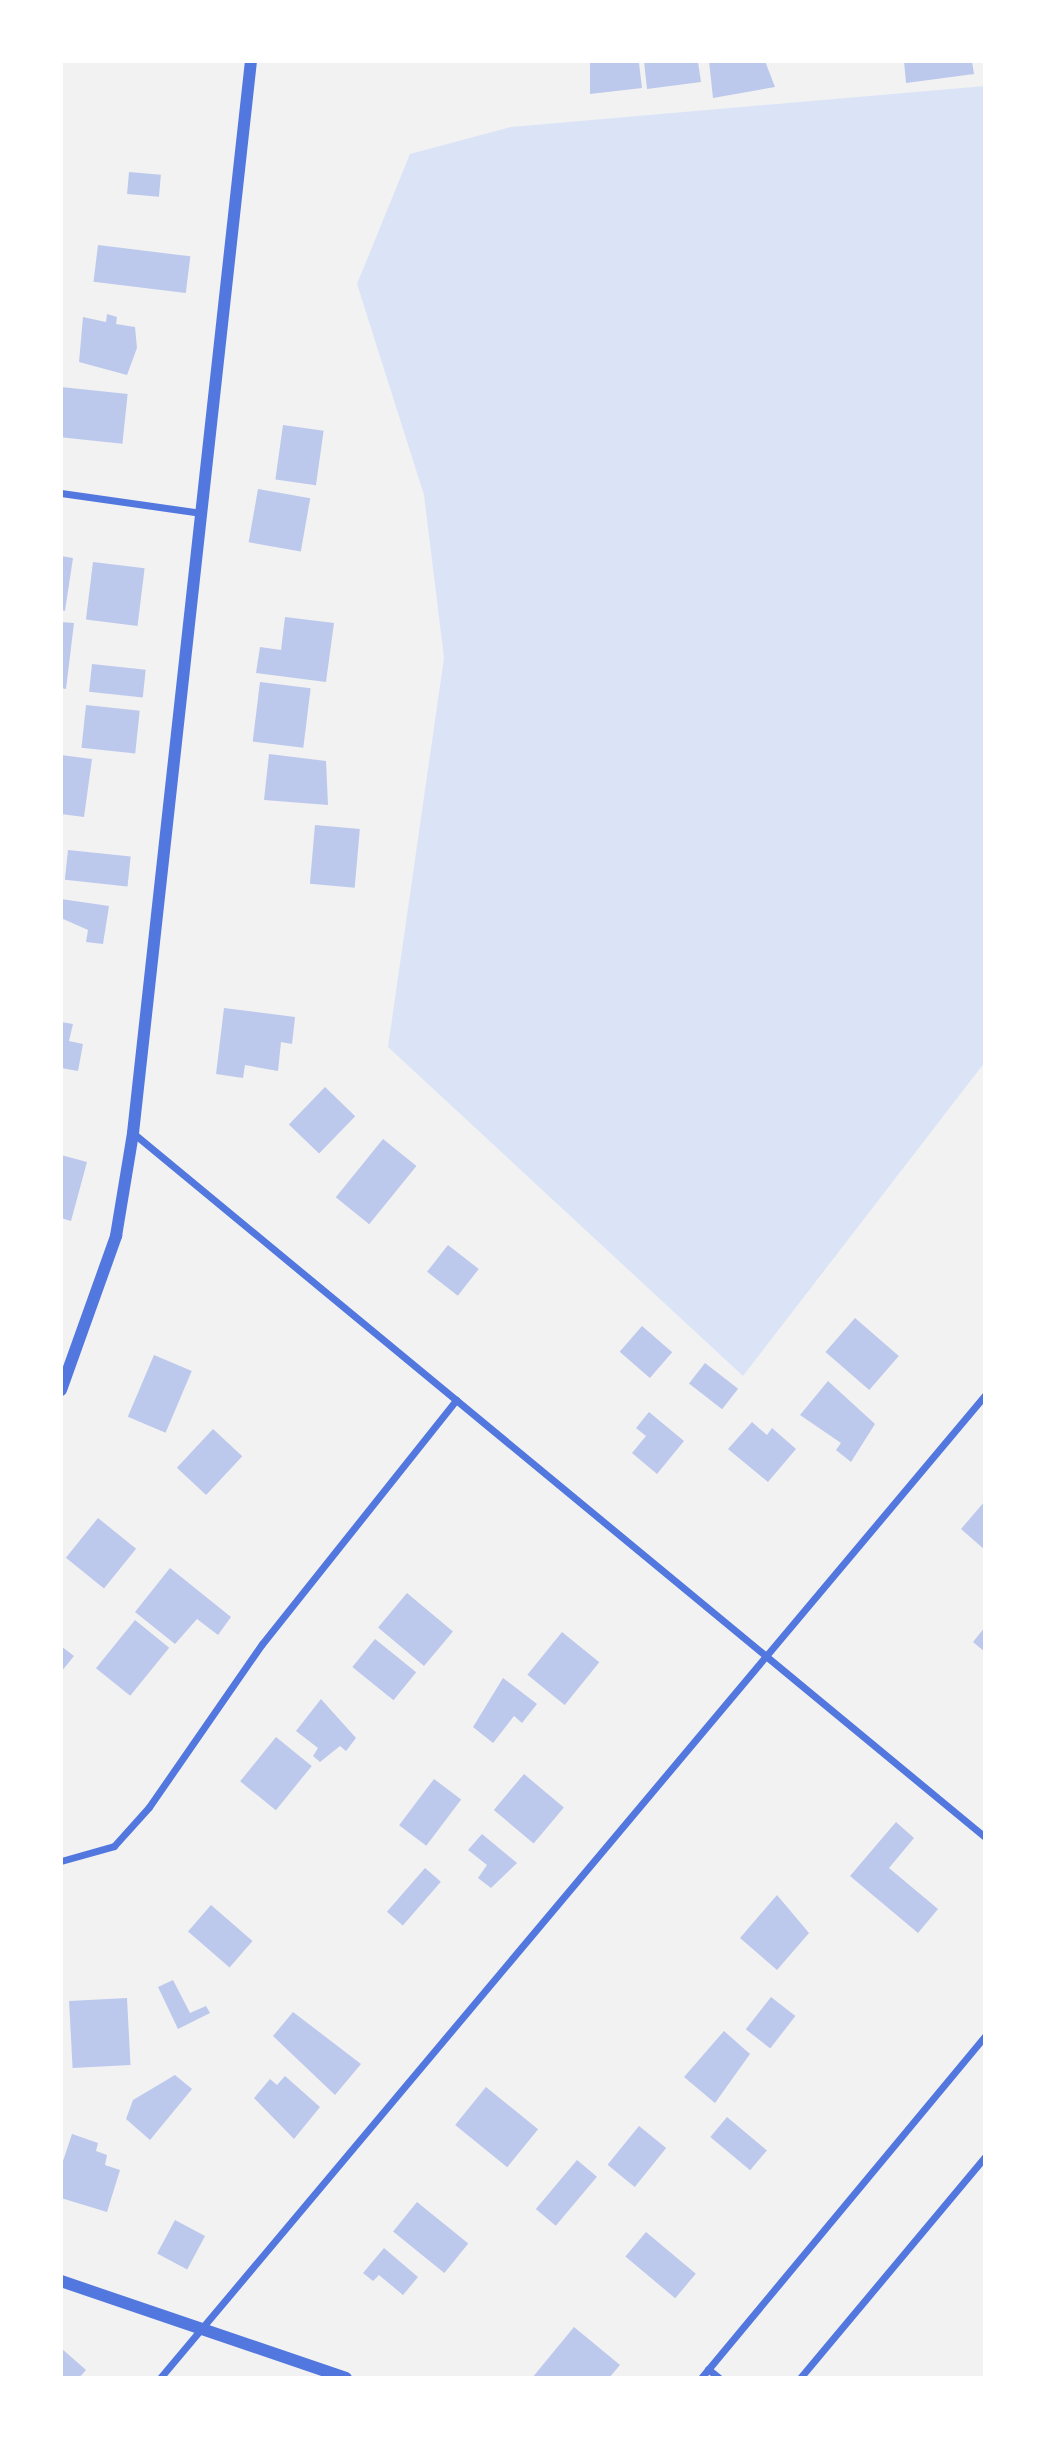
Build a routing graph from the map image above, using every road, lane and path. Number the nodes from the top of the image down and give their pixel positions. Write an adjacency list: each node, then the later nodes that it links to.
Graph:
1 (251, 61): 3 (street)
2 (61, 493): 3 (street)
3 (202, 513): 4 (street)
4 (134, 1133): 5 (street); 7 (street)
5 (61, 1390)
6 (985, 1395): 8 (street)
7 (456, 1400): 8 (street); 10 (street)
8 (764, 1655): 9 (street); 14 (street)
9 (985, 1837)
10 (61, 1861)
11 (985, 2036): 15 (street)
12 (985, 2157): 20 (street)
13 (61, 2281): 14 (street)
14 (201, 2328): 16 (street); 17 (street)
15 (708, 2368): 18 (street); 19 (street)
16 (160, 2378)
17 (346, 2378)
18 (701, 2378)
19 (719, 2378)
20 (800, 2378)

